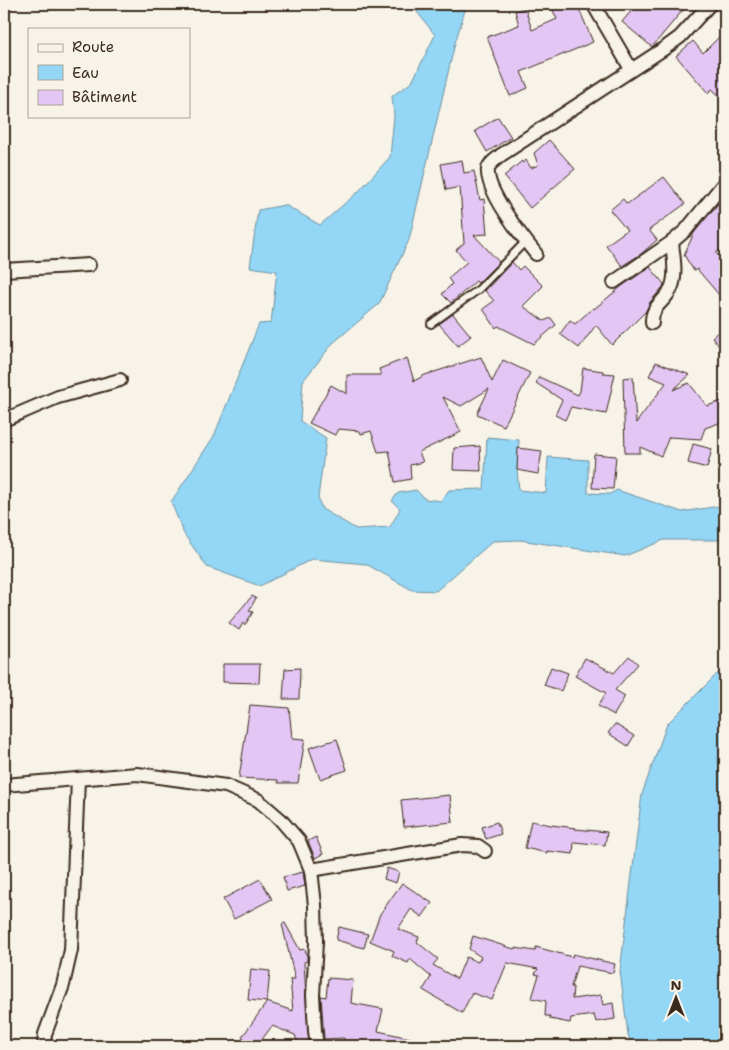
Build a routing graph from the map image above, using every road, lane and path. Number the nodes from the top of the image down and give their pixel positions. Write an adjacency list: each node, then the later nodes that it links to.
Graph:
1 (593, 4): 3 (street)
2 (710, 4): 3 (street)
3 (631, 69): 5 (street)
4 (725, 182): 6 (street)
5 (526, 241): 7 (street); 12 (lane)
6 (672, 242): 10 (street); 11 (street)
7 (536, 254)
8 (89, 265): 9 (street)
9 (4, 270)
10 (614, 282)
11 (652, 323)
12 (431, 324)
13 (120, 380): 14 (street)
14 (4, 420)
15 (78, 779): 16 (street); 18 (street); 19 (street)
16 (4, 785)
17 (485, 851): 18 (street)
18 (311, 870): 20 (street)
19 (44, 1046)
20 (317, 1046)

